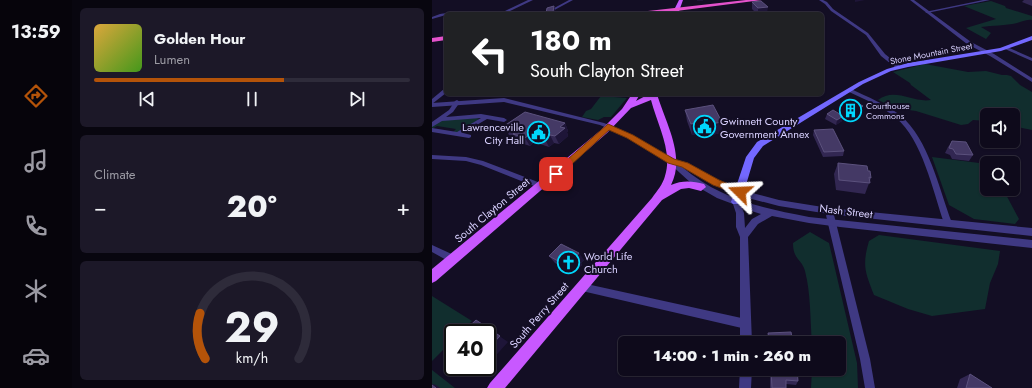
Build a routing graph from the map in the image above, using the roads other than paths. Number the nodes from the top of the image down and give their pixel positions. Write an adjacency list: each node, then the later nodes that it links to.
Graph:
1 (531, 0): 9 (street)
2 (571, 0): 10 (street)
3 (682, 0): 8 (highway); 11 (main road)
4 (759, 0): 8 (highway)
5 (821, 0): 21 (street)
6 (912, 0): 12 (street)
7 (988, 0): 12 (street)
8 (707, 6): 11 (highway)
9 (505, 12)
10 (549, 12)
11 (676, 12)
12 (927, 12): 19 (street)
13 (444, 14): 14 (street)
14 (432, 18)
15 (444, 37): 17 (highway)
16 (1032, 38): 18 (main road, Stone Mountain Street)
17 (432, 39)
18 (1006, 48): 19 (main road, Stone Mountain Street); 20 (street)
19 (984, 52): 21 (main road, Stone Mountain Street); 22 (street); 23 (street)
20 (1032, 60)
21 (898, 67): 24 (main road, Stone Mountain Street)
22 (1032, 80)
23 (1032, 86)
24 (849, 90): 44 (main road, Stone Mountain Street); 50 (street)
25 (444, 92): 30 (street)
26 (635, 96): 31 (main road, South Clayton Street)
27 (651, 96): 31 (main road)
28 (654, 96): 41 (main road, South Perry Street)
29 (457, 102): 30 (street, Nash Street); 33 (street); 36 (street, Nash Street)
30 (432, 103)
31 (628, 106): 36 (main road, South Clayton Street)
32 (487, 116): 33 (street); 34 (street); 38 (street)
33 (442, 119): 35 (street)
34 (504, 120)
35 (432, 125)
36 (608, 127): 41 (street, Nash Street); 42 (main road, South Clayton Street)
37 (432, 130): 38 (street)
38 (458, 134): 39 (street)
39 (469, 136)
40 (432, 157): 42 (street)
41 (671, 161): 43 (street, Nash Street); 44 (street, Nash Street); 45 (main road, South Perry Street)
42 (541, 186): 55 (main road, South Clayton Street)
43 (701, 187): 45 (main road); 46 (street, Nash Street)
44 (740, 192): 46 (main road, Stone Mountain Street); 47 (street, Nash Street)
45 (656, 201): 57 (main road, South Perry Street)
46 (736, 202): 48 (street, Nash Street); 52 (street)
47 (829, 211): 49 (street); 50 (street, Nash Street)
48 (772, 213): 49 (street, Nash Street); 52 (street)
49 (832, 222): 53 (street, Nash Street); 63 (street)
50 (948, 223): 51 (street, Nash Street)
51 (1032, 232)
52 (744, 237): 58 (street)
53 (1032, 244)
54 (432, 248): 55 (street)
55 (453, 259): 56 (main road, South Clayton Street)
56 (432, 277)
57 (582, 287): 58 (street); 61 (main road, South Perry Street)
58 (746, 324): 59 (street)
59 (746, 336)
60 (746, 376): 62 (street)
61 (495, 388)
62 (745, 388)
63 (870, 388)

